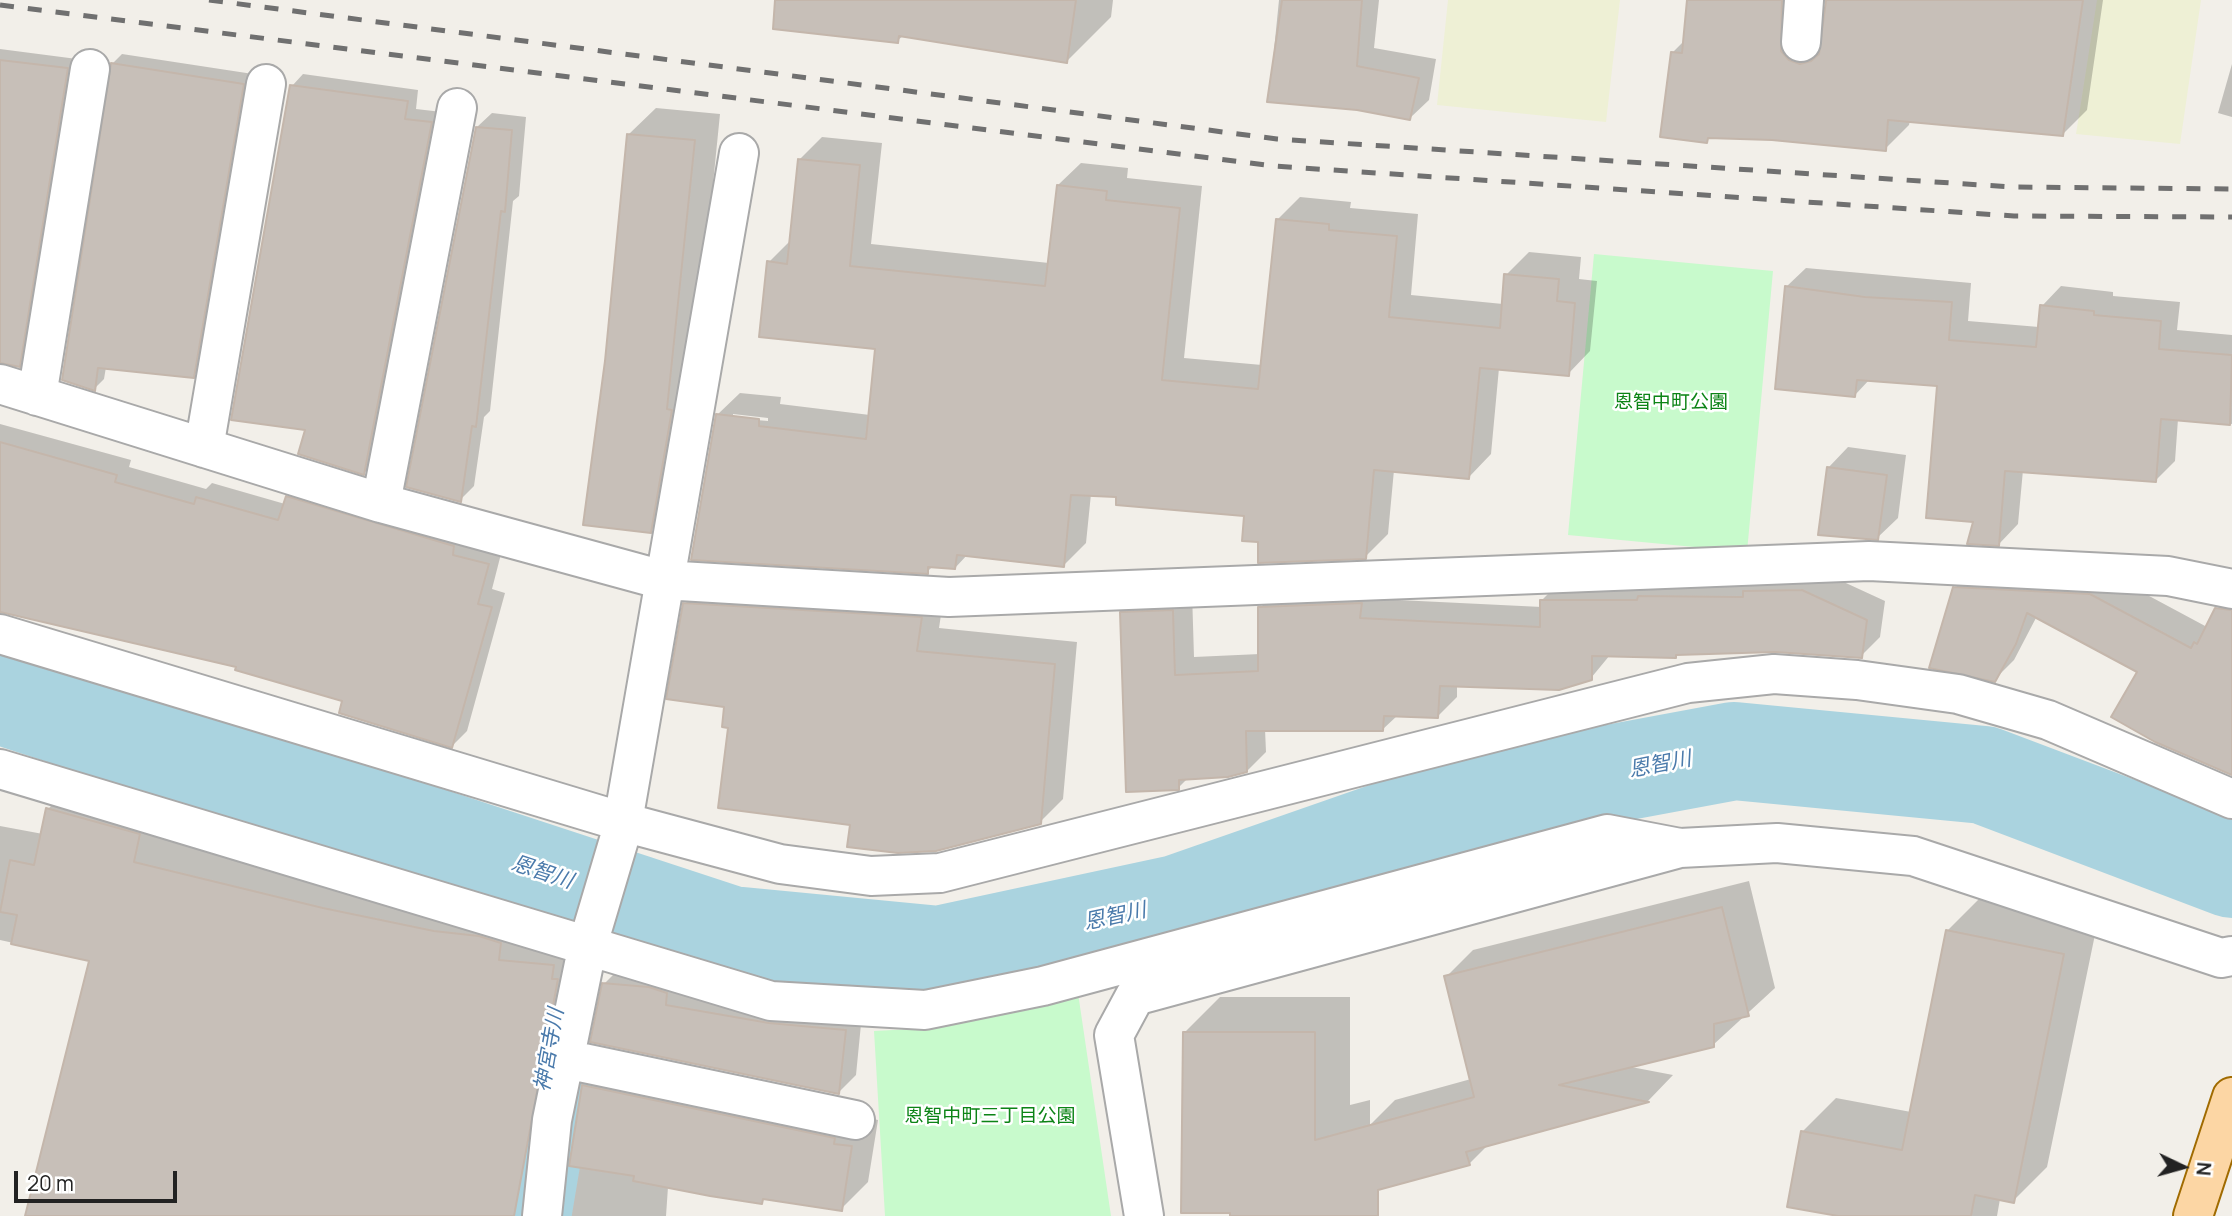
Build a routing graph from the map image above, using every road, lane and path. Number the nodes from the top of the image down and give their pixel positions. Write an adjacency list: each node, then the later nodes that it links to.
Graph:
1 (1804, 0): 2 (street)
2 (1801, 43)
3 (90, 69): 8 (street)
4 (266, 84): 9 (street)
5 (457, 108): 10 (street)
6 (739, 153): 11 (street)
7 (0, 384): 8 (street)
8 (37, 396): 9 (street)
9 (204, 448): 10 (street)
10 (381, 503): 11 (street)
11 (663, 580): 12 (street); 16 (street)
12 (2232, 589)
13 (0, 634): 16 (street)
14 (0, 769): 18 (street)
15 (2232, 799): 16 (street)
16 (622, 827): 18 (street)
17 (1680, 848): 18 (street); 19 (street); 24 (street)
18 (591, 938): 20 (street)
19 (2232, 956)
20 (565, 1059): 22 (street); 23 (street)
21 (2232, 1097): 25 (main road)
22 (855, 1120)
23 (541, 1216)
24 (1144, 1216)
25 (2193, 1216)

